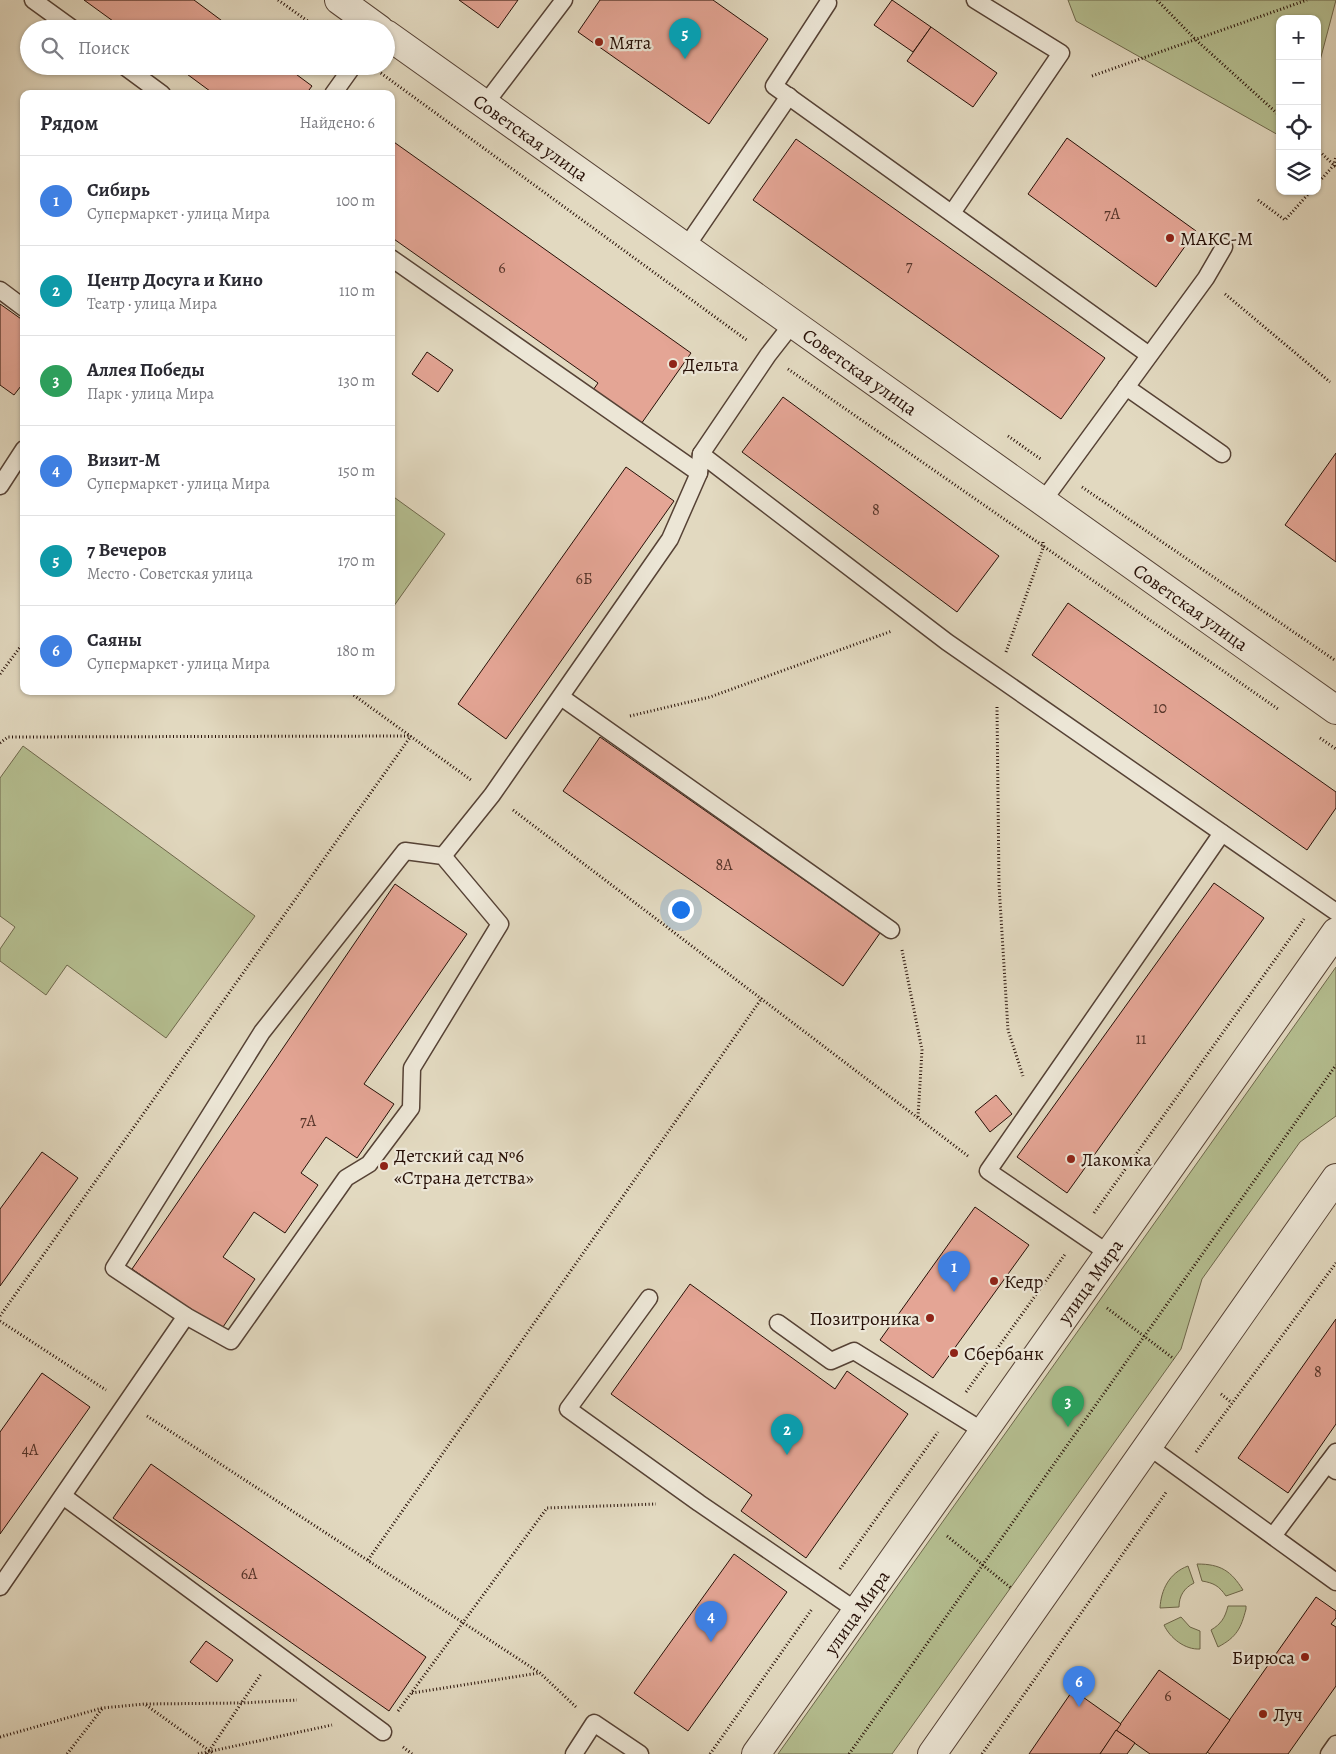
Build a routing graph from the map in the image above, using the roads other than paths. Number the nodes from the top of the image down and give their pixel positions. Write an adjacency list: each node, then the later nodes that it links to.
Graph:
1 (33, 0): 6 (lane)
2 (339, 0): 7 (street)
3 (564, 0): 14 (lane)
4 (975, 0): 15 (lane)
5 (827, 1): 13 (lane)
6 (61, 20)
7 (367, 20)
8 (395, 40): 14 (street, Советская улица)
9 (136, 75): 11 (lane)
10 (347, 75): 12 (lane)
11 (157, 90)
12 (336, 90)
13 (789, 96): 15 (lane); 16 (lane)
14 (485, 104): 16 (street, Советская улица)
15 (952, 212): 22 (lane)
16 (686, 247): 21 (street, Советская улица)
17 (1224, 247): 22 (lane)
18 (395, 261): 27 (lane)
19 (0, 290): 20 (lane)
20 (20, 305)
21 (793, 324): 24 (lane); 29 (street, Советская улица)
22 (1149, 355): 23 (lane)
23 (1126, 387): 25 (lane); 29 (lane)
24 (701, 454): 27 (lane); 32 (lane)
25 (1222, 454)
26 (20, 456): 28 (lane)
27 (699, 474): 30 (lane)
28 (0, 486)
29 (1043, 501): 31 (street, Советская улица)
30 (560, 697): 33 (lane); 35 (lane)
31 (1336, 710)
32 (1222, 833): 34 (lane); 38 (lane)
33 (444, 856): 40 (lane); 40 (lane)
34 (1336, 912)
35 (891, 930)
36 (1336, 932): 38 (street, улица Мира)
37 (1336, 1178): 43 (street)
38 (1108, 1253): 42 (street, улица Мира)
39 (648, 1298): 49 (lane)
40 (186, 1316): 45 (lane)
41 (778, 1323): 42 (lane)
42 (983, 1431): 49 (street, улица Мира)
43 (1148, 1446): 46 (lane); 55 (street)
44 (1333, 1462): 46 (lane)
45 (63, 1496): 48 (lane); 50 (lane)
46 (1273, 1536): 47 (lane)
47 (1336, 1582)
48 (0, 1587)
49 (857, 1611): 54 (street, улица Мира)
50 (383, 1732)
51 (1336, 1744): 56 (lane)
52 (574, 1754): 53 (lane)
53 (640, 1754)
54 (756, 1754)
55 (932, 1754)
56 (1329, 1754)

